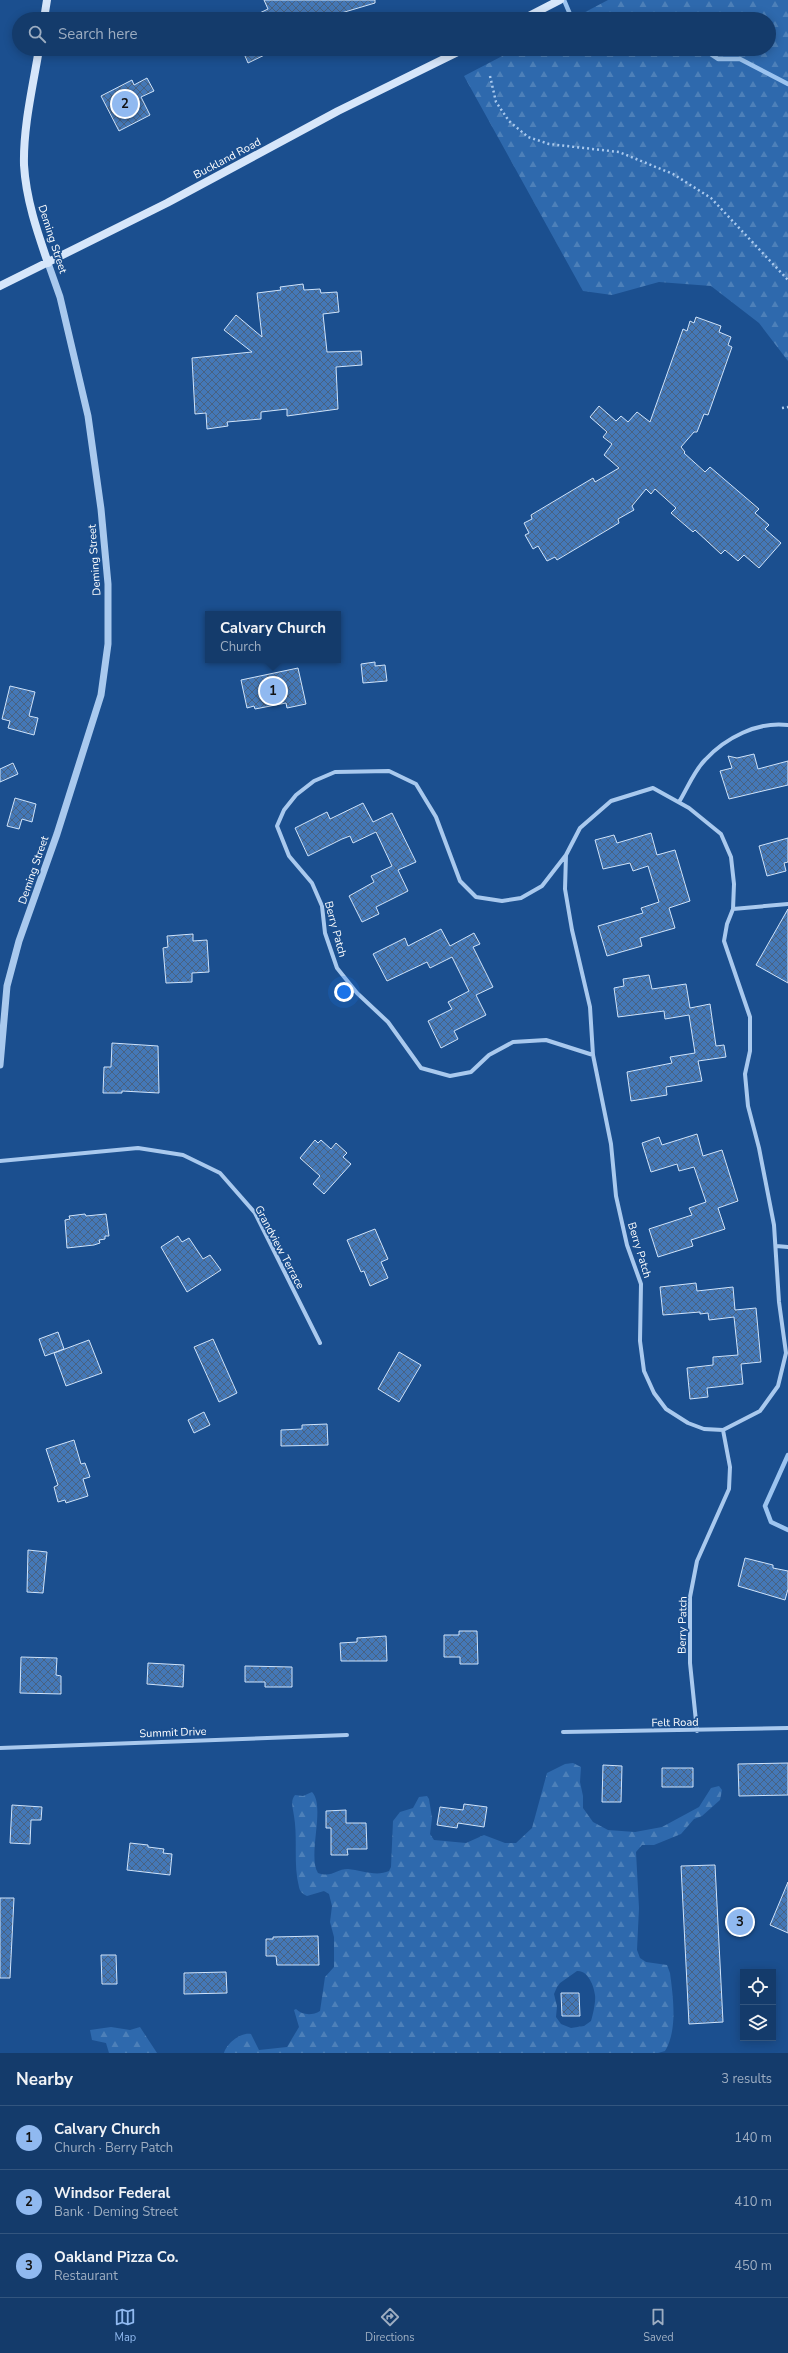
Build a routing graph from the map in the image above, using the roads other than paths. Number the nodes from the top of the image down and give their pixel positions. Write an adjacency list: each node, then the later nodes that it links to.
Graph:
1 (47, 0): 3 (main road)
2 (560, 0): 4 (main road)
3 (45, 12)
4 (537, 12)
5 (38, 56): 7 (main road, Deming Street)
6 (450, 56): 7 (main road, Buckland Road)
7 (48, 263): 8 (main road, Buckland Road); 14 (street, Deming Street)
8 (0, 286)
9 (788, 725): 10 (street)
10 (679, 802): 11 (street, Berry Patch); 13 (street, Berry Patch)
11 (566, 855): 15 (street, Berry Patch); 15 (street, Berry Patch)
12 (788, 904): 13 (street)
13 (733, 909): 18 (street, Berry Patch)
14 (1, 1021): 16 (street, Deming Street)
15 (593, 1055): 21 (street, Berry Patch)
16 (0, 1065)
17 (0, 1161): 20 (street, Grandview Terrace)
18 (776, 1246): 19 (street); 21 (street, Berry Patch)
19 (788, 1247)
20 (320, 1343)
21 (723, 1430): 23 (street, Berry Patch)
22 (788, 1728): 23 (street, Felt Road)
23 (697, 1731): 24 (street, Felt Road)
24 (563, 1732)
25 (347, 1734): 26 (street, Summit Drive)
26 (0, 1748)

